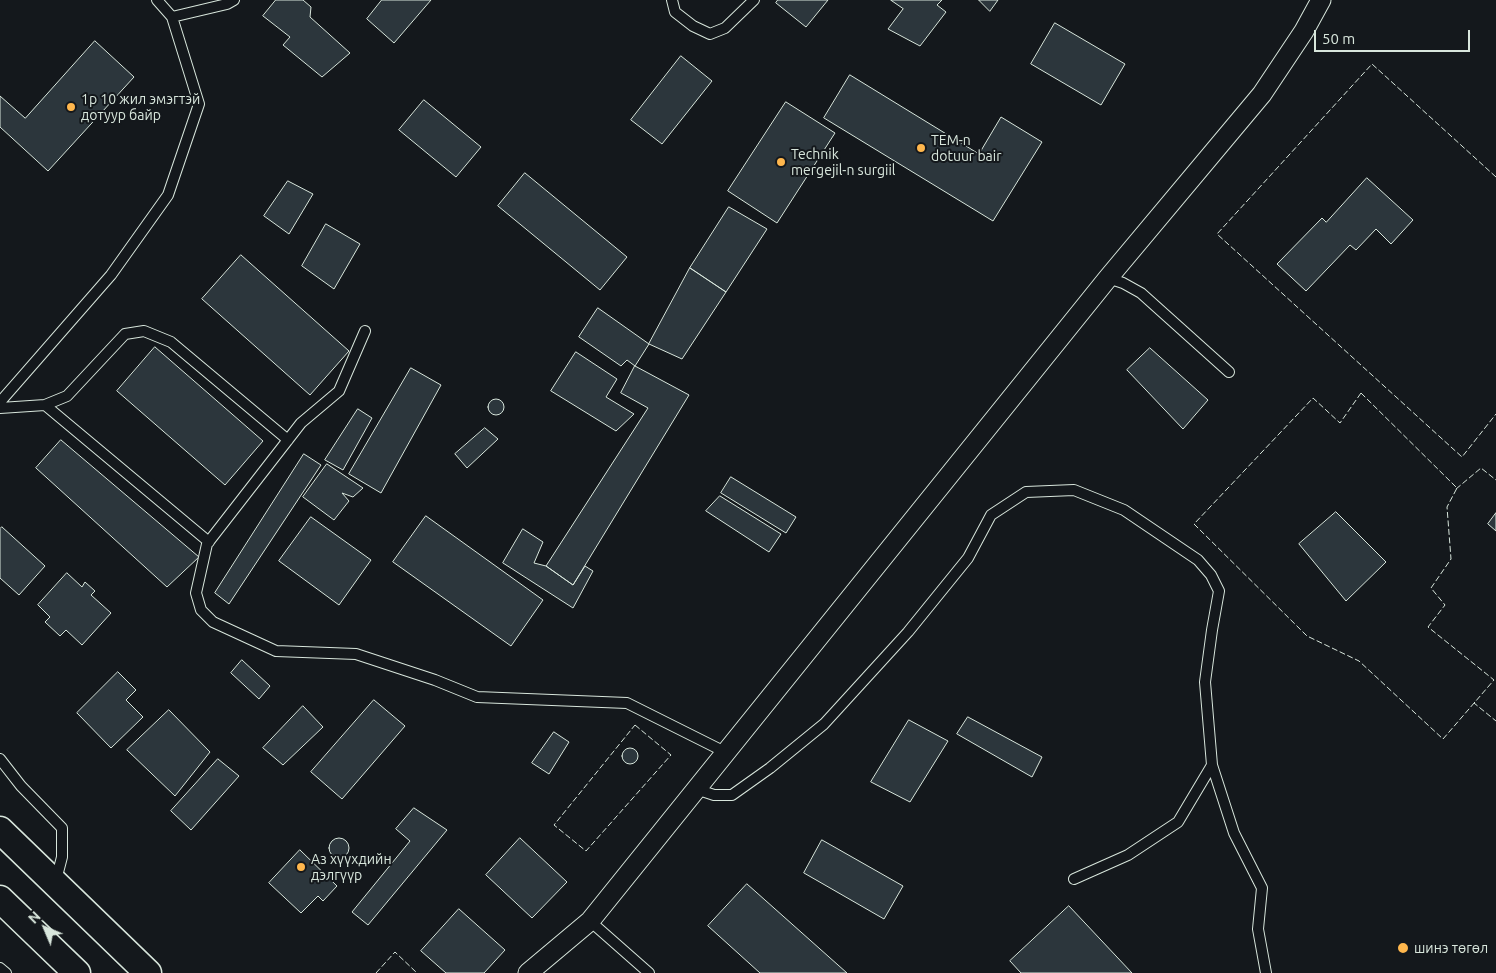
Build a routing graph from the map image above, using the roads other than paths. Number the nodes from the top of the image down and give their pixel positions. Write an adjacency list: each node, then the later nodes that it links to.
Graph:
1 (157, 0): 6 (lane)
2 (234, 0): 6 (lane)
3 (672, 0): 4 (lane)
4 (754, 0)
5 (1321, 0): 7 (street)
6 (172, 17): 10 (lane)
7 (1108, 278): 9 (lane); 15 (street)
8 (365, 331): 13 (lane)
9 (1229, 372)
10 (0, 402)
11 (44, 405): 12 (lane); 13 (lane); 14 (lane)
12 (0, 408)
13 (288, 440): 14 (lane)
14 (209, 542): 15 (lane)
15 (725, 752): 18 (street)
16 (0, 760): 21 (lane)
17 (1212, 765): 18 (lane); 20 (lane); 30 (lane)
18 (696, 789): 23 (street)
19 (0, 830): 21 (main road)
20 (1074, 879)
21 (55, 883): 27 (main road)
22 (0, 898): 25 (main road)
23 (590, 921): 28 (street); 29 (lane)
24 (0, 968): 26 (lane)
25 (67, 969)
26 (6, 973)
27 (148, 973)
28 (528, 973)
29 (649, 973)
30 (1266, 973)

